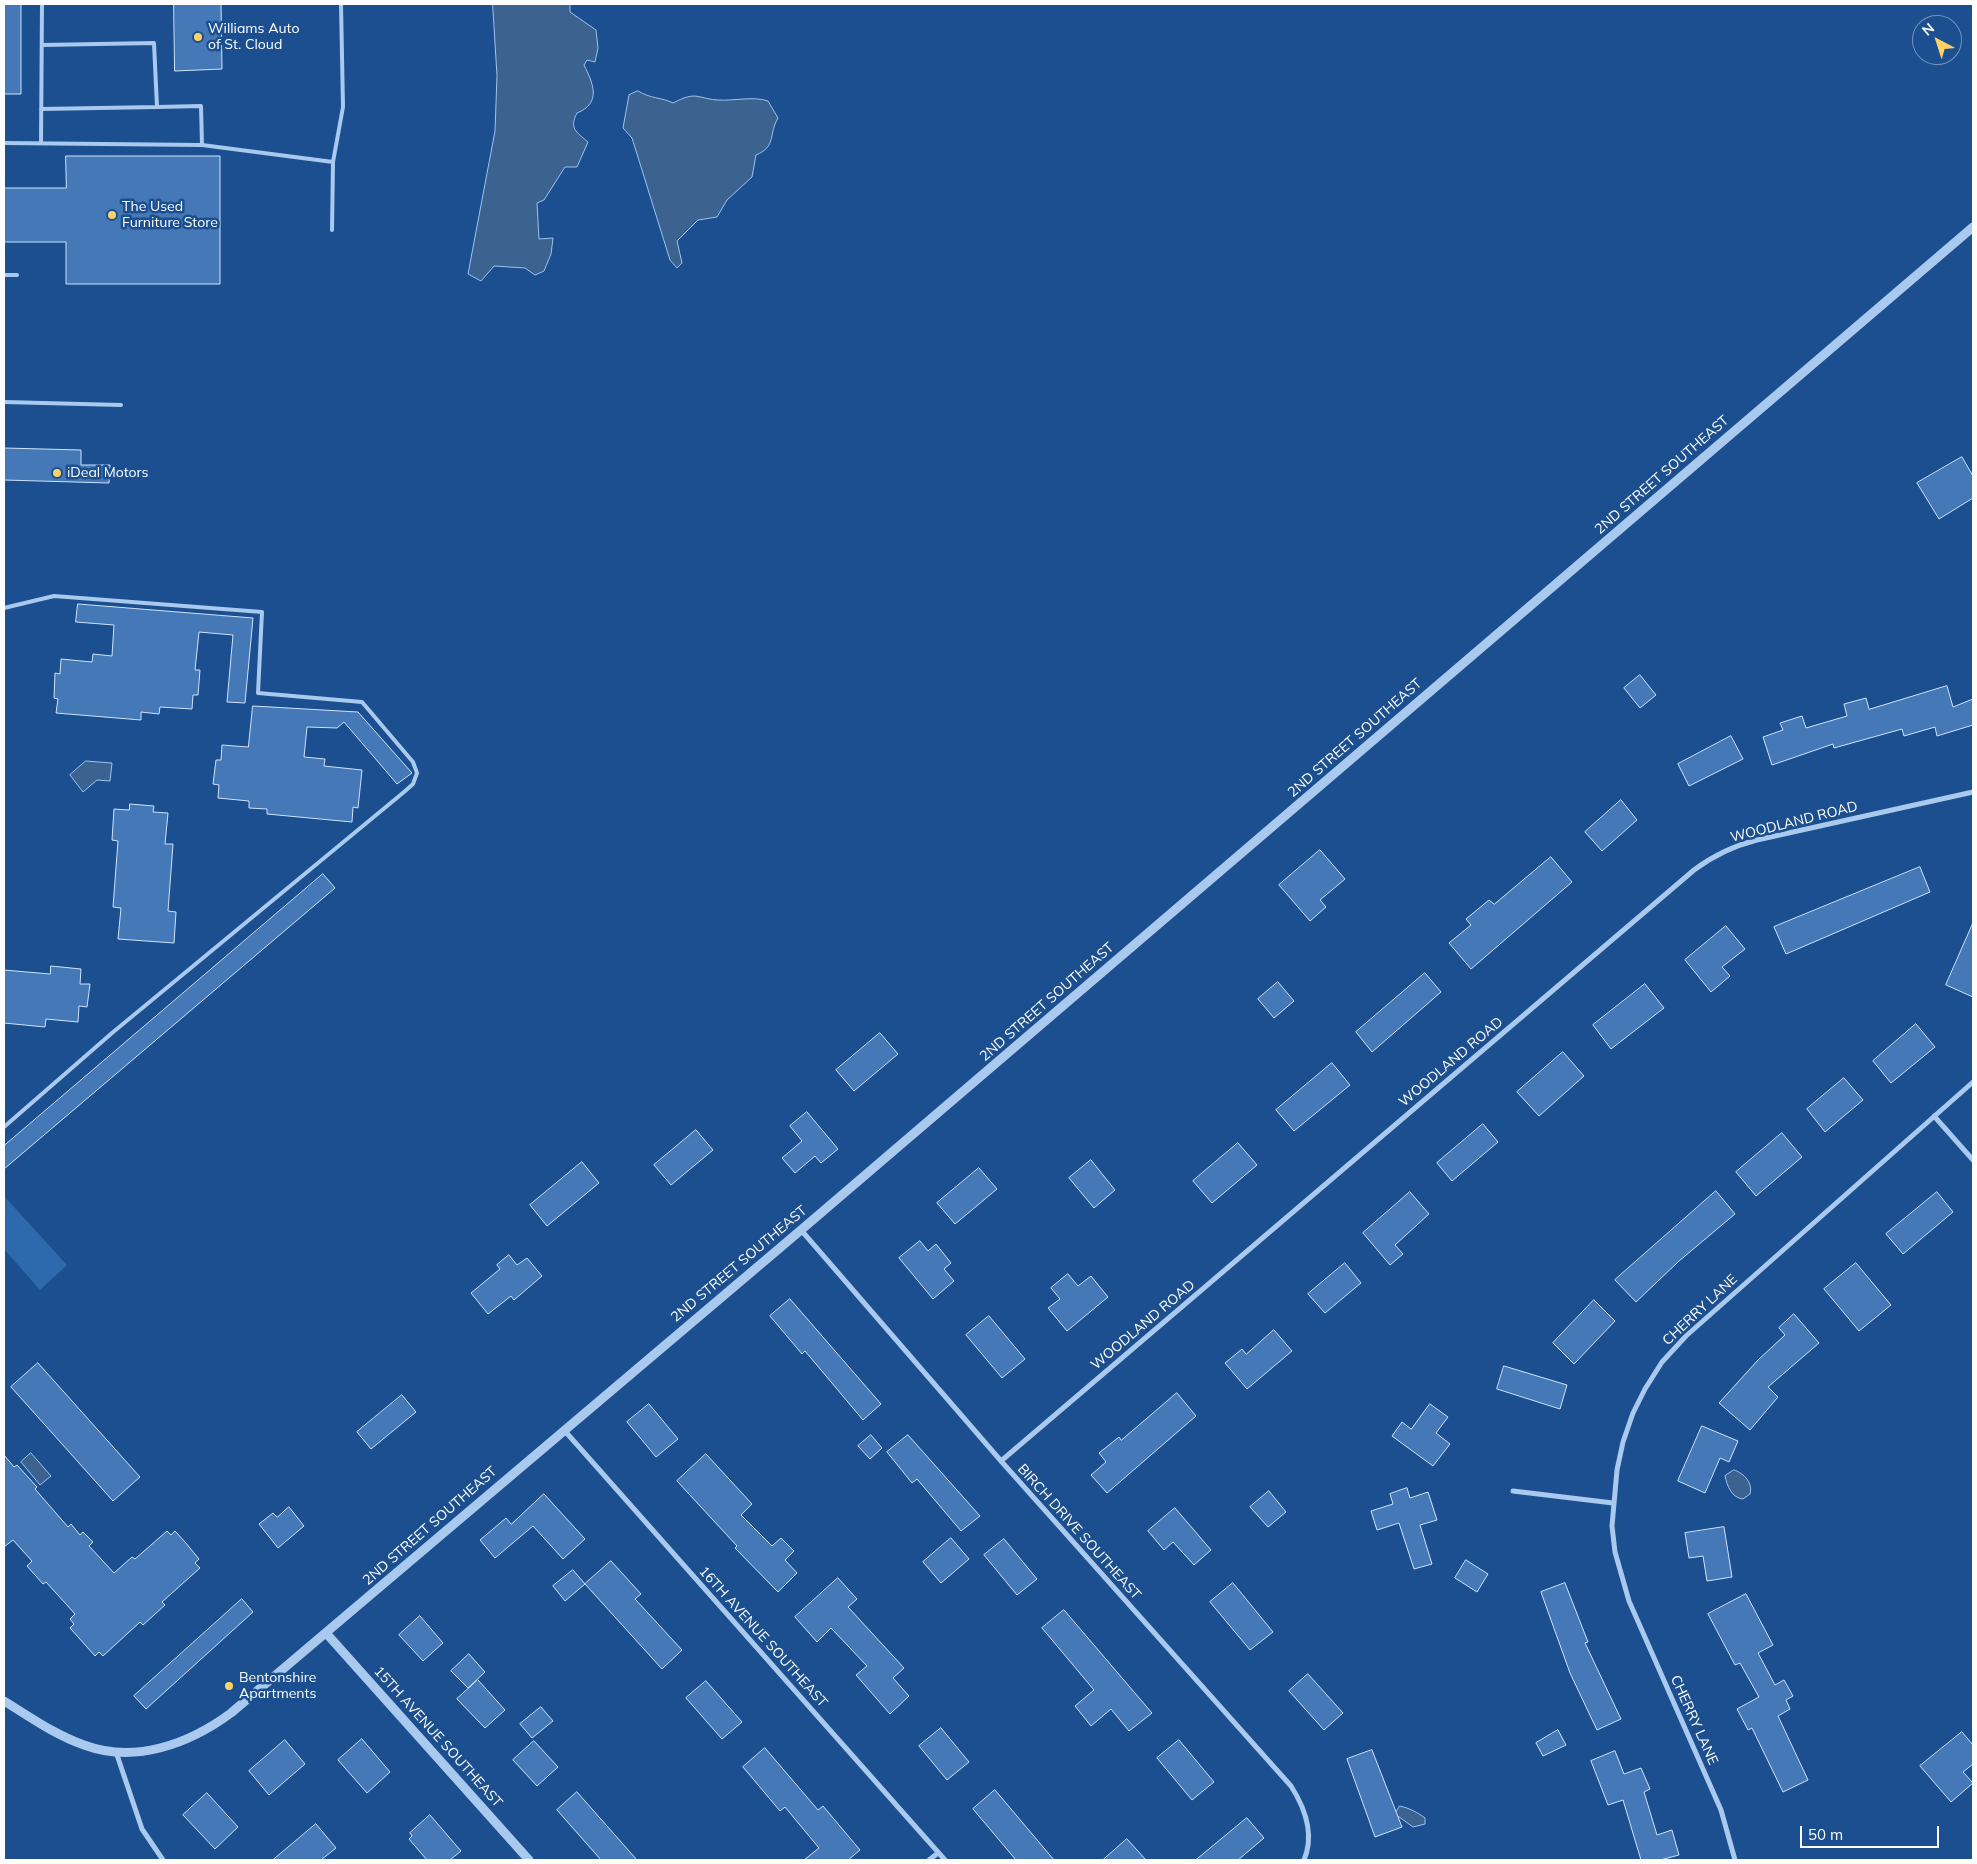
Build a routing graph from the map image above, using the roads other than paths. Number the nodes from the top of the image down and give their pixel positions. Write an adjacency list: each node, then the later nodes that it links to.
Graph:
1 (42, 4): 3 (lane)
2 (341, 4): 9 (lane)
3 (42, 45): 4 (lane); 5 (lane)
4 (157, 106): 5 (lane); 8 (lane)
5 (42, 109): 7 (lane)
6 (4, 143): 7 (lane)
7 (41, 143): 8 (lane)
8 (202, 145): 9 (lane)
9 (334, 162): 11 (lane)
10 (1973, 227): 22 (street, 2ND STREET SOUTHEAST)
11 (332, 230)
12 (4, 275): 13 (lane)
13 (17, 275)
14 (4, 402): 15 (lane)
15 (121, 405)
16 (4, 608): 20 (lane)
17 (1973, 792): 24 (street, WOODLAND ROAD)
18 (1973, 1082): 19 (street, CHERRY LANE)
19 (1934, 1116): 21 (street); 26 (street, CHERRY LANE)
20 (4, 1127)
21 (1973, 1160)
22 (801, 1230): 23 (street, 2ND STREET SOUTHEAST); 24 (street, BIRCH DRIVE SOUTHEAST)
23 (564, 1430): 27 (street, 2ND STREET SOUTHEAST); 30 (street, 16TH AVENUE SOUTHEAST)
24 (1001, 1460): 35 (street, BIRCH DRIVE SOUTHEAST)
25 (1513, 1491): 26 (street)
26 (1613, 1503): 36 (street, CHERRY LANE)
27 (326, 1633): 29 (street, 2ND STREET SOUTHEAST); 32 (street, 15TH AVENUE SOUTHEAST)
28 (4, 1701): 29 (street, 2ND STREET SOUTHEAST)
29 (116, 1751): 31 (street)
30 (938, 1853): 33 (street); 34 (street, 16TH AVENUE SOUTHEAST)
31 (163, 1860)
32 (529, 1860)
33 (929, 1860)
34 (945, 1860)
35 (1304, 1860)
36 (1735, 1860)

